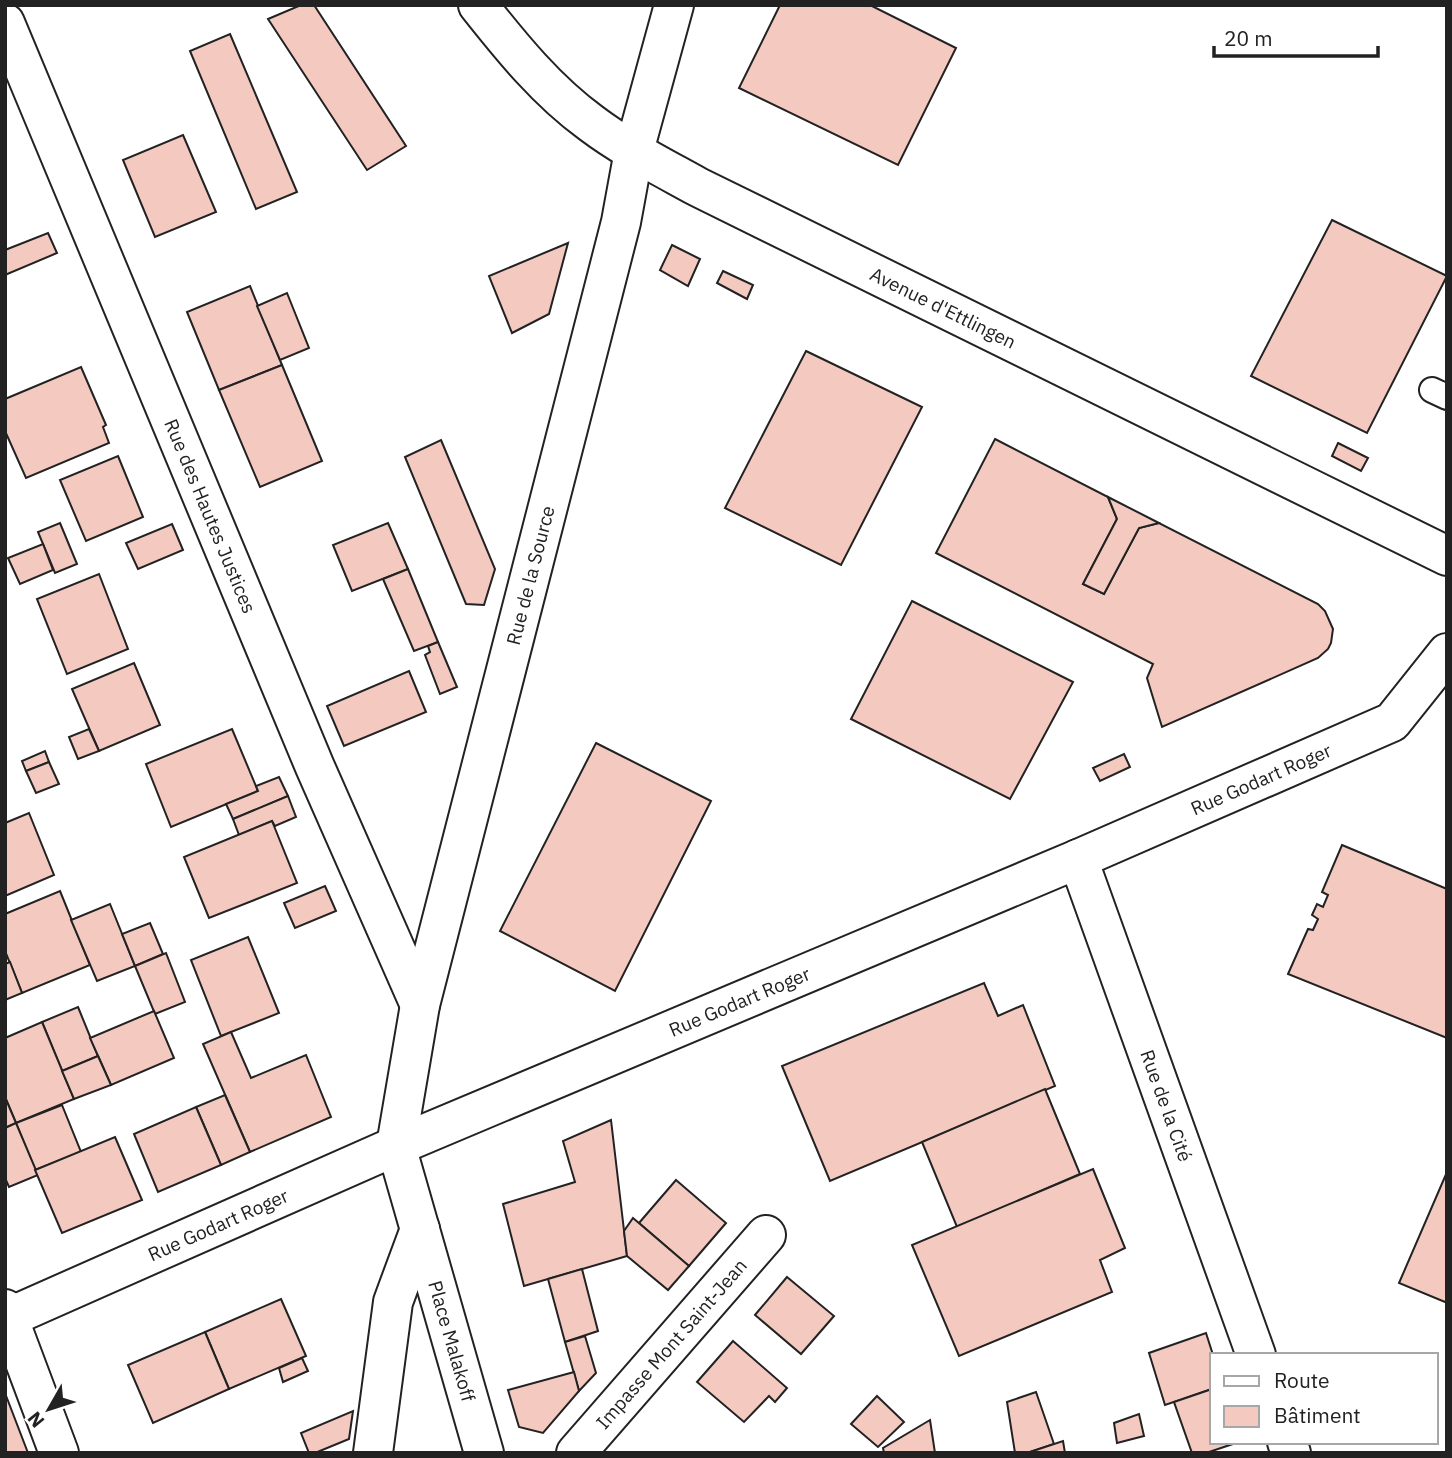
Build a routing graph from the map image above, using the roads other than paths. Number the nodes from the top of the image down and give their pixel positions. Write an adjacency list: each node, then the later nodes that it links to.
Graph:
1 (478, 5): 4 (street, Avenue d'Ettlingen)
2 (674, 5): 4 (street, Rue de la Source)
3 (5, 23): 8 (street, Rue des Hautes Justices)
4 (634, 151): 5 (street, Avenue d'Ettlingen); 8 (street, Rue de la Source)
5 (1447, 556)
6 (1447, 653): 7 (street, Rue Godart Roger)
7 (1078, 859): 9 (street, Rue Godart Roger); 13 (street, Rue de la Cité)
8 (420, 1005): 9 (street, Rue de la Source)
9 (396, 1146): 10 (street, Place Malakoff); 12 (street, Rue Godart Roger)
10 (420, 1229): 15 (street, Place Malakoff); 16 (street, Place Malakoff)
11 (766, 1235): 17 (street, Impasse Mont Saint-Jean)
12 (6, 1315): 14 (street)
13 (1255, 1353)
14 (60, 1453)
15 (373, 1453)
16 (484, 1453)
17 (576, 1453)

